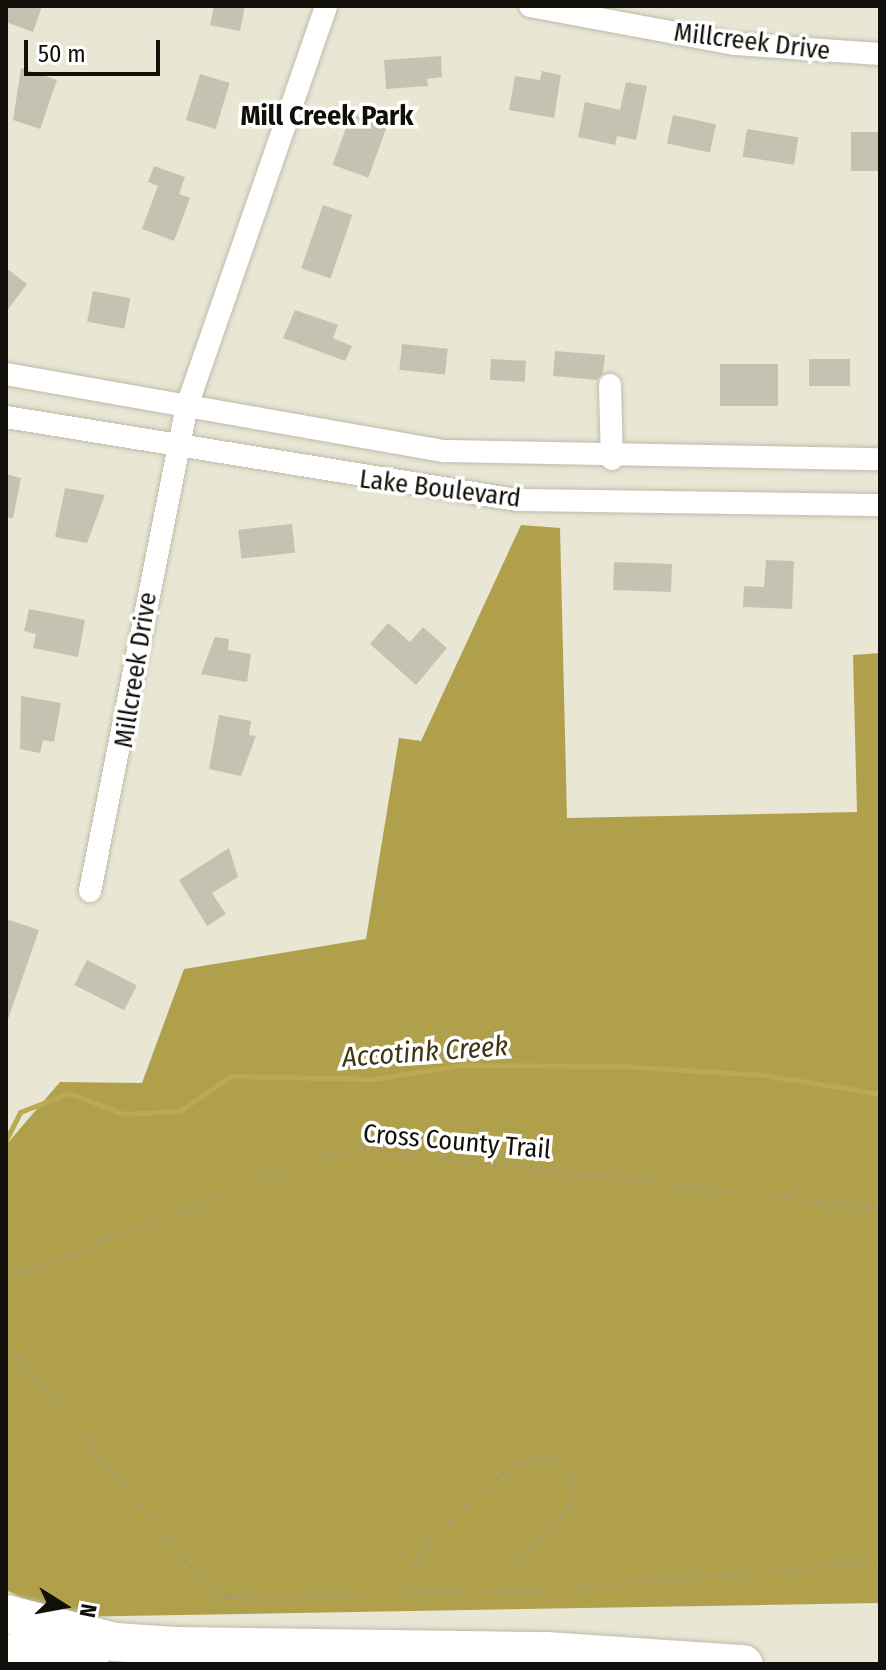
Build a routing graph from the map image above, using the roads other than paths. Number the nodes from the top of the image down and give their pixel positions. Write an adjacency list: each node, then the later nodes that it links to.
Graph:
1 (326, 6): 6 (street)
2 (530, 6): 3 (street, Millcreek Drive)
3 (880, 54)
4 (6, 374): 6 (street, Lake Boulevard)
5 (610, 385): 9 (street)
6 (187, 406): 8 (street, Millcreek Drive); 9 (street, Lake Boulevard)
7 (6, 417): 8 (street, Lake Boulevard)
8 (176, 447): 11 (street, Lake Boulevard); 12 (street, Millcreek Drive)
9 (612, 459): 10 (street, Lake Boulevard)
10 (880, 459)
11 (880, 505)
12 (90, 891)
13 (6, 1614): 14 (highway)
14 (246, 1648): 15 (highway); 16 (highway)
15 (6, 1654)
16 (744, 1664)

